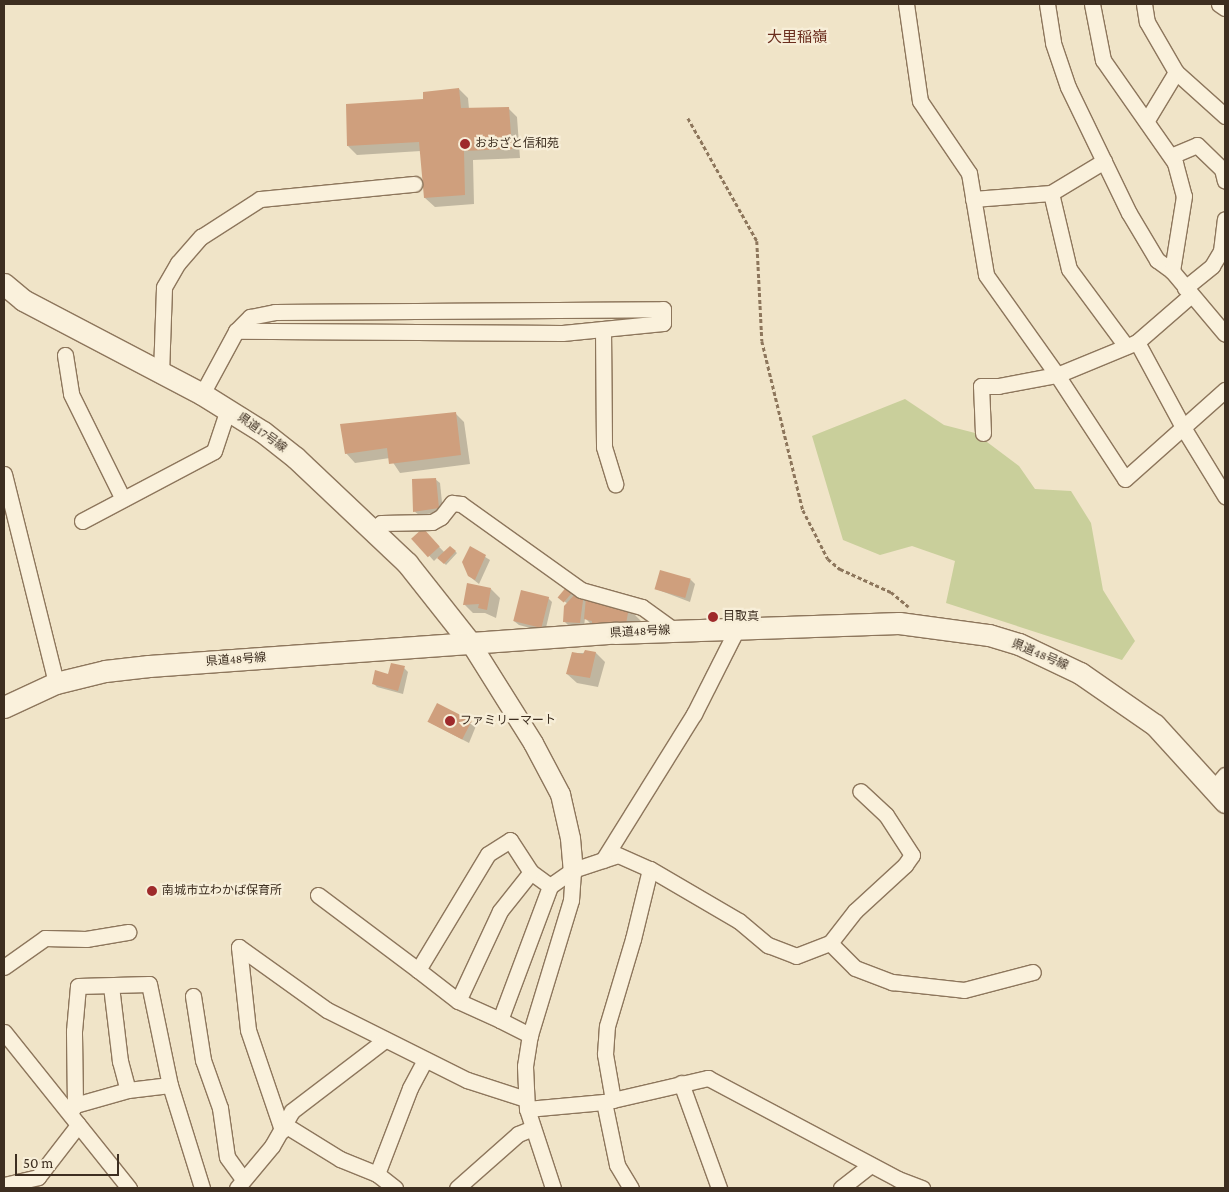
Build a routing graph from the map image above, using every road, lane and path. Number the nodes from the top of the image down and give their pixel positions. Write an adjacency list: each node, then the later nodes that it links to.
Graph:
1 (906, 4): 16 (street)
2 (1046, 4): 12 (street)
3 (1092, 4): 10 (street)
4 (1144, 4): 7 (street)
5 (1219, 4): 6 (street)
6 (1225, 8)
7 (1176, 72): 8 (street); 10 (street)
8 (1225, 116)
9 (688, 118): 40 (path)
10 (1147, 120): 11 (street)
11 (1171, 156): 13 (street); 19 (street)
12 (1104, 161): 15 (street); 19 (street)
13 (1225, 181)
14 (414, 184): 27 (street)
15 (1051, 193): 16 (street); 25 (street)
16 (973, 199): 28 (street)
17 (1225, 219): 18 (street)
18 (1223, 251): 21 (street)
19 (1172, 271): 21 (street)
20 (4, 284): 27 (main road, 県道17号線)
21 (1188, 292): 24 (street); 25 (street)
22 (603, 329): 23 (street); 23 (street); 35 (street)
23 (236, 330): 30 (street)
24 (1225, 334)
25 (1132, 344): 28 (street); 32 (street)
26 (65, 355): 37 (street)
27 (161, 374): 30 (main road, 県道17号線)
28 (1057, 375): 32 (street); 33 (street)
29 (1225, 390): 32 (street)
30 (202, 394): 31 (main road, 県道17号線)
31 (228, 409): 37 (street); 39 (main road, 県道17号線)
32 (1184, 429): 36 (street)
33 (983, 433)
34 (4, 474): 44 (street)
35 (615, 484)
36 (1225, 496)
37 (123, 499): 38 (street)
38 (82, 521)
39 (373, 531): 42 (street); 43 (main road, 県道17号線)
40 (926, 625): 41 (main road, 県道48号線); 46 (main road, 県道48号線)
41 (738, 627): 42 (main road, 県道48号線); 48 (street)
42 (674, 630): 43 (main road, 県道48号線)
43 (471, 644): 44 (main road, 県道48号線); 50 (street)
44 (56, 683): 45 (main road, 県道48号線)
45 (4, 707)
46 (1222, 788)
47 (860, 791): 55 (street)
48 (603, 860): 49 (street); 50 (street)
49 (650, 869): 55 (street); 70 (street)
50 (573, 870): 52 (street); 64 (street)
51 (531, 872): 52 (street); 57 (street); 61 (street)
52 (550, 886): 62 (street)
53 (318, 895): 57 (street)
54 (128, 932): 56 (street)
55 (830, 943): 58 (street)
56 (4, 967)
57 (418, 970): 61 (street)
58 (1034, 972)
59 (111, 986): 68 (street); 69 (street); 72 (street)
60 (193, 996): 77 (street)
61 (458, 1001): 62 (street)
62 (500, 1020): 64 (street)
63 (4, 1032): 72 (street)
64 (530, 1035): 71 (street)
65 (385, 1040): 66 (street); 73 (street); 73 (street)
66 (425, 1060): 71 (street); 76 (street)
67 (681, 1083): 70 (street); 75 (street); 85 (street)
68 (170, 1085): 69 (street); 80 (street)
69 (128, 1090): 72 (street)
70 (609, 1101): 71 (street); 84 (street)
71 (527, 1104): 74 (street)
72 (74, 1114): 78 (street); 79 (street)
73 (284, 1128): 76 (street); 77 (street)
74 (533, 1128): 82 (street); 83 (street)
75 (870, 1165): 86 (street); 87 (street)
76 (376, 1174): 81 (street)
77 (240, 1184)
78 (4, 1185)
79 (129, 1188)
80 (202, 1188)
81 (394, 1188)
82 (457, 1188)
83 (553, 1188)
84 (631, 1188)
85 (719, 1188)
86 (842, 1188)
87 (922, 1188)
88 (1044, 1188): 89 (path)
89 (1072, 1188)

